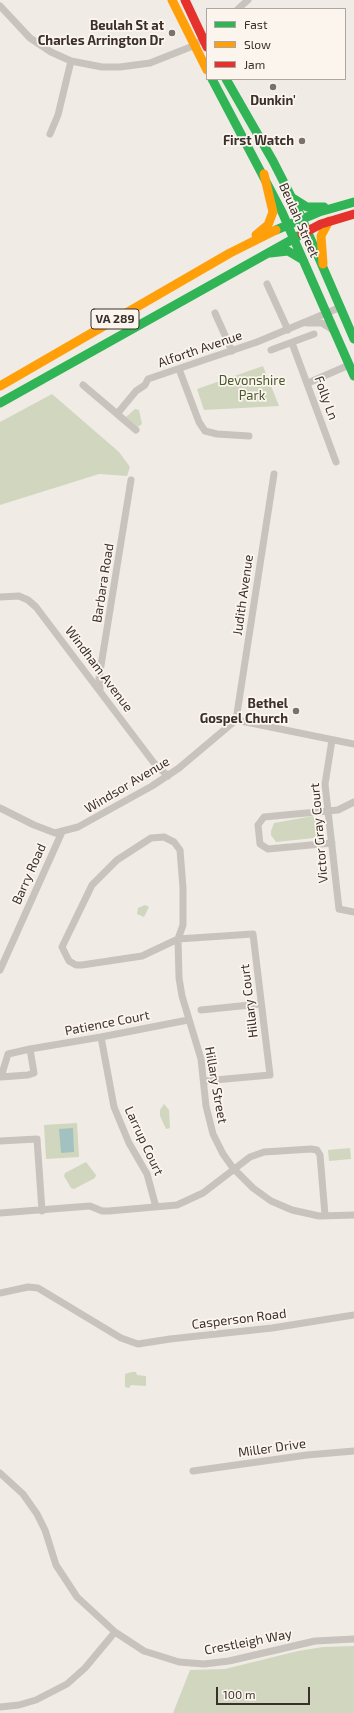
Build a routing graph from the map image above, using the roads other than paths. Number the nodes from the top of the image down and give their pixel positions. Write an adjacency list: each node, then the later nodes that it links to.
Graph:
1 (172, 0): 7 (main road)
2 (184, 0): 6 (main road)
3 (248, 0): 5 (street)
4 (0, 6): 8 (street)
5 (239, 8)
6 (206, 41): 7 (street)
7 (193, 46): 8 (street); 9 (main road)
8 (71, 61): 12 (street)
9 (206, 68)
10 (213, 80): 13 (main road, Beulah Street)
11 (227, 80): 14 (main road, Beulah Street)
12 (50, 134)
13 (264, 174): 20 (main road, Beulah Street); 23 (main road)
14 (291, 197): 16 (main road); 18 (main road, Beulah Street)
15 (354, 202): 16 (main road)
16 (337, 206): 18 (main road)
17 (354, 214): 19 (main road)
18 (302, 219): 20 (main road); 21 (main road, Beulah Street)
19 (329, 221): 21 (main road); 26 (main road)
20 (288, 225): 22 (main road, Beulah Street); 23 (main road, VA 289)
21 (308, 231): 22 (main road); 26 (main road, Beulah Street)
22 (294, 238): 24 (main road, VA 289); 25 (main road, Beulah Street)
23 (230, 253): 44 (main road, VA 289)
24 (264, 254): 25 (main road); 45 (main road, VA 289)
25 (303, 260): 30 (main road, Beulah Street)
26 (322, 264): 28 (main road, Beulah Street)
27 (267, 284): 32 (street)
28 (341, 307): 30 (street, Alforth Avenue); 35 (main road, Beulah Street)
29 (215, 313): 38 (street)
30 (326, 313): 31 (street, Alforth Avenue); 33 (main road, Beulah Street)
31 (303, 324): 32 (street, Alforth Avenue); 33 (street, Alforth Avenue)
32 (288, 330): 38 (street, Alforth Avenue)
33 (334, 331): 39 (main road, Beulah Street)
34 (314, 334): 36 (street)
35 (354, 338)
36 (292, 343): 37 (street); 42 (street, Folly Ln)
37 (271, 350)
38 (232, 351): 40 (street, Alforth Avenue)
39 (349, 365): 41 (main road, Beulah Street); 42 (street)
40 (179, 368): 46 (street, Alforth Avenue); 48 (street)
41 (354, 376)
42 (308, 383): 49 (street, Folly Ln)
43 (83, 385): 46 (street)
44 (0, 386)
45 (0, 403)
46 (117, 414): 47 (street)
47 (136, 430)
48 (249, 436)
49 (336, 462)
50 (274, 474): 54 (street, Judith Avenue)
51 (131, 480): 53 (street, Barbara Road)
52 (0, 597): 53 (street, Windham Avenue)
53 (100, 690): 57 (street, Windham Avenue)
54 (236, 720): 55 (street); 57 (street, Windsor Avenue)
55 (332, 740): 56 (street); 60 (street, Victor Gray Court)
56 (354, 744)
57 (168, 776): 61 (street, Windsor Avenue)
58 (354, 802): 60 (street)
59 (0, 808): 61 (street)
60 (329, 810): 62 (street, Victor Gray Court); 62 (street)
61 (62, 832): 65 (street, Barry Road)
62 (332, 843): 63 (street, Victor Gray Court)
63 (354, 912)
64 (178, 939): 64 (street, Hillary Street); 66 (street, Hillary Court); 68 (street, Hillary Street)
65 (0, 970)
66 (260, 1004): 67 (street); 71 (street, Hillary Court)
67 (201, 1010)
68 (188, 1020): 69 (street, Patience Court); 71 (street, Hillary Street)
69 (101, 1038): 70 (street, Patience Court); 74 (street, Larrup Court)
70 (30, 1049): 70 (street, Patience Court)
71 (204, 1081): 73 (street, Hillary Street)
72 (0, 1141): 75 (street)
73 (233, 1168): 74 (street); 77 (street, Hillary Street); 77 (street)
74 (156, 1207): 75 (street)
75 (42, 1211): 76 (street)
76 (0, 1213)
77 (325, 1215): 78 (street, Hillary Street)
78 (354, 1215)
79 (0, 1293): 80 (street, Casperson Road)
80 (354, 1315)
81 (354, 1450): 82 (street, Miller Drive)
82 (193, 1471)
83 (0, 1474): 84 (street, Crestleigh Way)
84 (115, 1632): 85 (street, Crestleigh Way); 86 (street)
85 (354, 1639)
86 (0, 1708)

